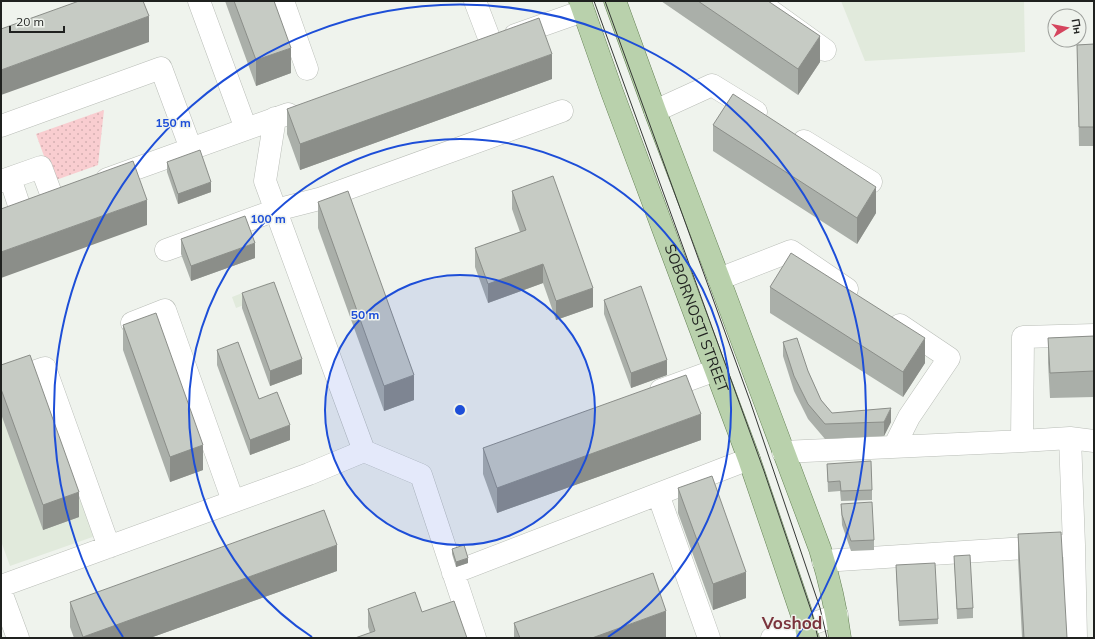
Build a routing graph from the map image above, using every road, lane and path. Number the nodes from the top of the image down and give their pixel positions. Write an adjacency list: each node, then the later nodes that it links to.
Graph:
1 (199, 1): 14 (street)
2 (283, 1): 8 (street)
3 (476, 1): 6 (street)
4 (614, 1): 11 (main road)
5 (757, 1): 7 (street)
6 (581, 6): 27 (main road, SOBORNOSTI STREET)
7 (824, 50)
8 (307, 69)
9 (305, 108): 12 (street)
10 (562, 111): 19 (street)
11 (655, 111): 17 (street); 22 (main road)
12 (275, 118): 14 (street); 19 (street)
13 (1, 126): 15 (street)
14 (246, 129): 15 (street)
15 (191, 149): 18 (street)
16 (6, 179): 18 (street); 20 (street)
17 (871, 182)
18 (53, 199): 20 (street)
19 (276, 210): 21 (street); 34 (street)
20 (11, 214)
21 (166, 250)
22 (719, 279): 23 (street); 35 (main road)
23 (863, 300)
24 (883, 314): 33 (street)
25 (132, 323): 38 (street)
26 (1094, 335): 31 (street)
27 (716, 370): 29 (street); 36 (main road, SOBORNOSTI STREET)
28 (1, 384): 40 (street)
29 (645, 396)
30 (1070, 438): 31 (street); 32 (street); 39 (street)
31 (1022, 441): 33 (street)
32 (1094, 441)
33 (894, 447): 35 (street)
34 (364, 451): 38 (street); 42 (street)
35 (784, 452): 41 (main road)
36 (749, 459): 37 (street); 46 (main road, SOBORNOSTI STREET)
37 (658, 494): 42 (street); 49 (street)
38 (233, 502): 40 (street)
39 (1074, 545): 41 (street); 52 (street)
40 (109, 547): 43 (street)
41 (824, 561): 45 (main road)
42 (453, 573): 48 (street)
43 (1, 586)
44 (1, 592): 47 (street)
45 (837, 615): 46 (street); 51 (main road)
46 (807, 632): 50 (street)
47 (18, 638)
48 (475, 638)
49 (710, 638)
50 (772, 638)
51 (840, 638)
52 (1076, 638)

